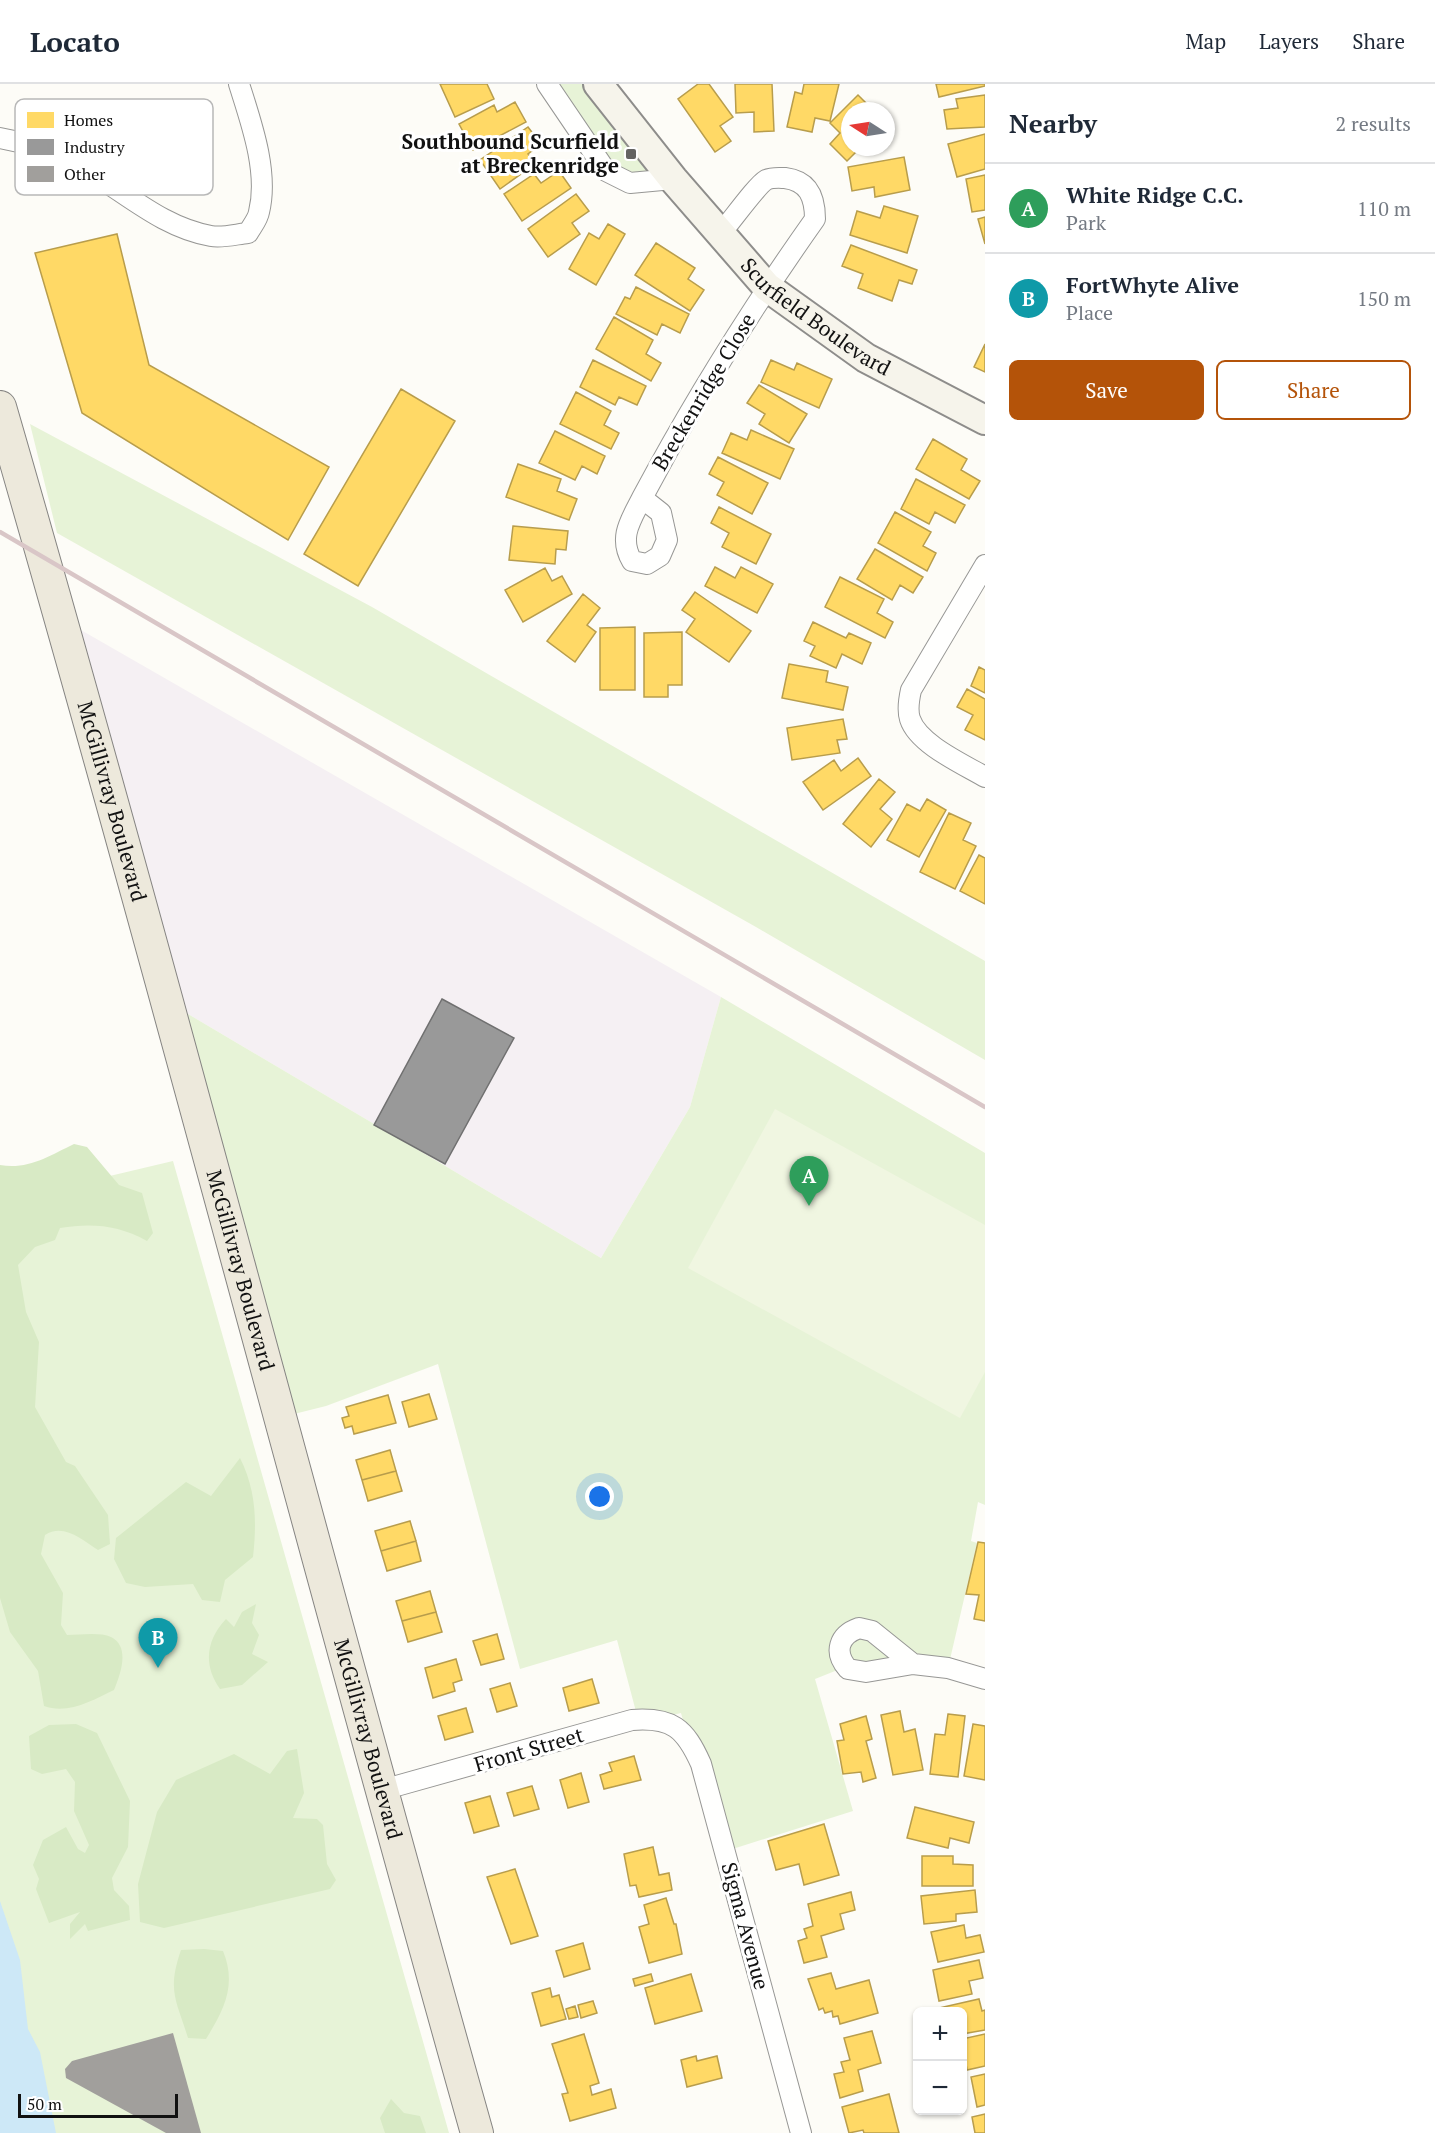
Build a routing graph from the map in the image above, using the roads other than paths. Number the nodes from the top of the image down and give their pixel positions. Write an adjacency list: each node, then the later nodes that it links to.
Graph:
1 (239, 84): 7 (street)
2 (547, 84): 6 (street)
3 (598, 84): 6 (street, Scurfield Boulevard)
4 (0, 138): 5 (street)
5 (15, 142)
6 (673, 179): 8 (street, Scurfield Boulevard)
7 (122, 195)
8 (720, 234): 9 (street, Scurfield Boulevard); 9 (street, Breckenridge Close)
9 (767, 287): 11 (street, Scurfield Boulevard); 12 (street, Breckenridge Close)
10 (0, 407): 18 (main road, McGillivray Boulevard)
11 (985, 420)
12 (642, 498)
13 (985, 565): 14 (street)
14 (985, 777)
15 (913, 1664): 16 (street)
16 (985, 1679)
17 (675, 1725): 18 (street, Front Street); 20 (street, Sigma Avenue)
18 (382, 1790): 19 (main road, McGillivray Boulevard)
19 (477, 2133)
20 (801, 2133)

